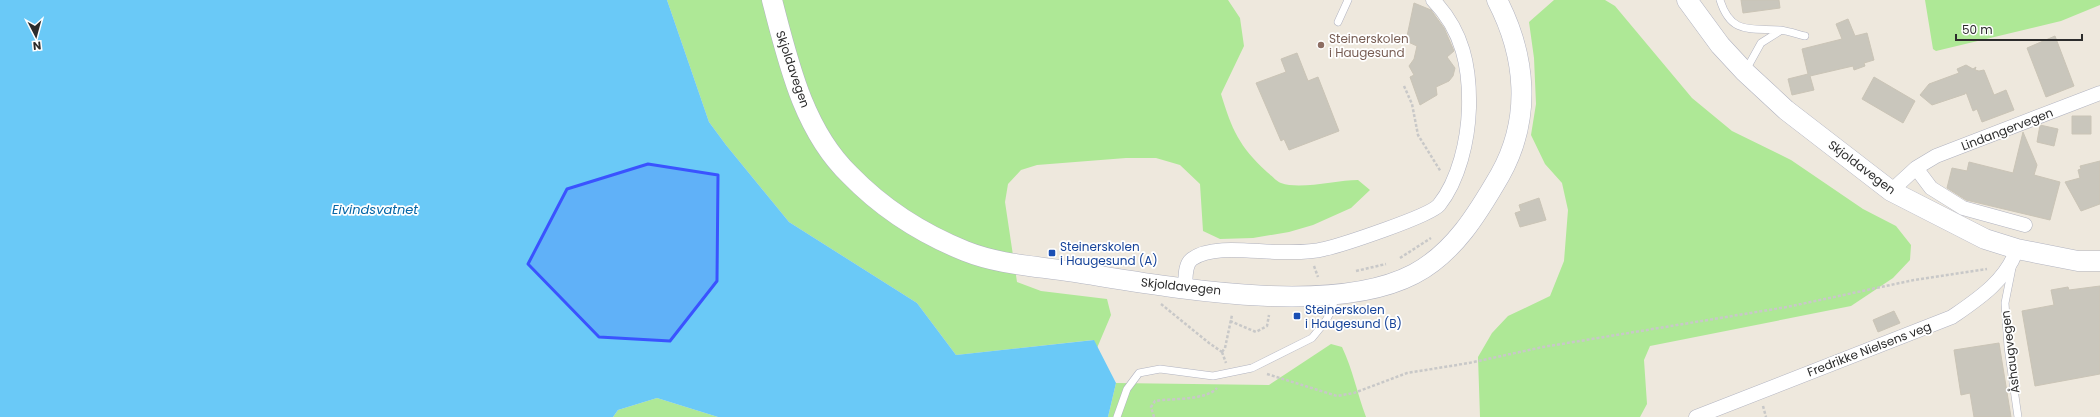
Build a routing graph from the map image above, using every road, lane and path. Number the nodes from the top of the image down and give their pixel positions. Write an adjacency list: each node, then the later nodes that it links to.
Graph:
1 (772, 0): 25 (main road, Skjoldavegen)
2 (1348, 0): 7 (lane)
3 (1433, 0): 14 (street)
4 (1497, 0): 27 (main road, Skjoldavegen)
5 (1720, 0): 8 (lane)
6 (1690, 2): 10 (main road, Skjoldavegen)
7 (1338, 22)
8 (1781, 30): 9 (lane); 10 (lane)
9 (1805, 36)
10 (1745, 72): 15 (main road, Skjoldavegen)
11 (1404, 86): 14 (path)
12 (2100, 93): 13 (street, Lindangervegen)
13 (1916, 168): 15 (street, Lindangervegen); 16 (street)
14 (1451, 185): 25 (street)
15 (1891, 191): 18 (main road, Skjoldavegen)
16 (2025, 225)
17 (1433, 236): 19 (path)
18 (2015, 256): 20 (main road, Skjoldavegen); 31 (path); 35 (street, Fredrikke Nielsens veg); 36 (lane, Åshaugvegen)
19 (1398, 259)
20 (2100, 261)
21 (1388, 263): 22 (path)
22 (1355, 271)
23 (1325, 276): 24 (path)
24 (1311, 278)
25 (1185, 288): 27 (main road, Skjoldavegen)
26 (1158, 299): 30 (path)
27 (1334, 301): 31 (lane)
28 (1232, 315): 30 (path)
29 (1269, 315): 30 (path)
30 (1230, 321)
31 (1252, 368): 32 (lane)
32 (1224, 374): 33 (lane); 34 (path)
33 (1117, 417)
34 (1154, 417)
35 (1696, 417)
36 (2018, 417)

